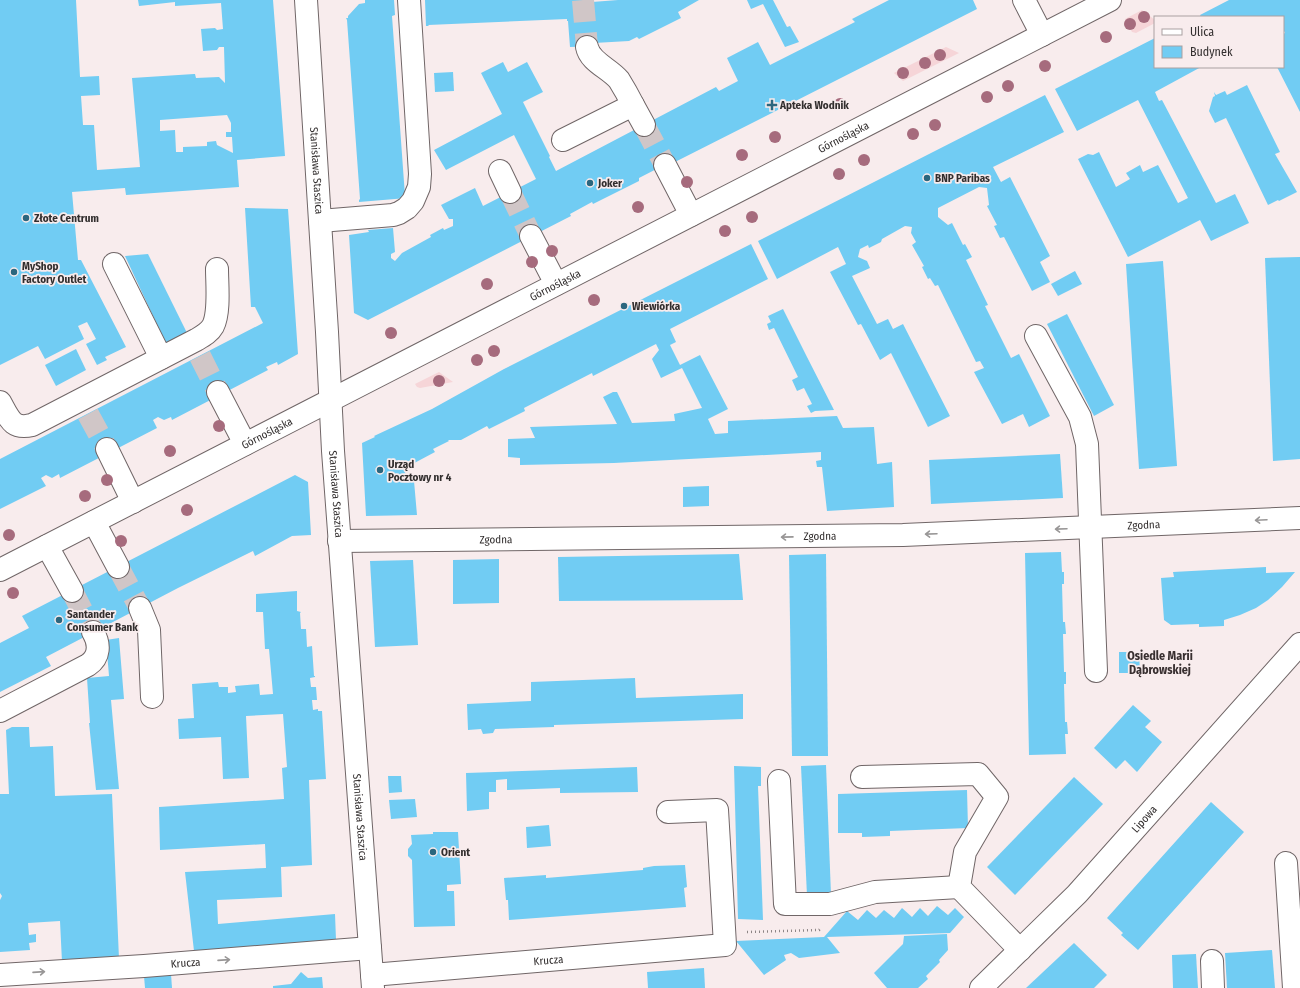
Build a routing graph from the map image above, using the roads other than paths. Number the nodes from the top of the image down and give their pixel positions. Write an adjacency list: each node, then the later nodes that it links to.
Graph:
1 (306, 0): 14 (street, Stanisława Staszica)
2 (409, 0): 14 (street)
3 (1024, 0): 5 (street)
4 (1110, 0): 5 (street, Górnośląska)
5 (1042, 35): 13 (street, Górnośląska)
6 (587, 47): 7 (street)
7 (633, 105): 8 (street); 9 (street)
8 (644, 125)
9 (563, 140)
10 (665, 165): 13 (street)
11 (500, 171): 12 (street)
12 (510, 192)
13 (691, 215): 18 (street, Górnośląska)
14 (320, 221): 22 (street, Stanisława Staszica)
15 (531, 236): 18 (street)
16 (114, 264): 20 (street)
17 (217, 269): 20 (street)
18 (556, 284): 22 (street, Górnośląska)
19 (1036, 336): 29 (street)
20 (161, 358): 23 (street)
21 (218, 392): 24 (street)
22 (330, 400): 24 (street, Górnośląska); 30 (street, Stanisława Staszica)
23 (0, 402)
24 (245, 444): 26 (street, Górnośląska)
25 (107, 450): 26 (street)
26 (133, 502): 28 (street, Górnośląska)
27 (1300, 518): 29 (street, Zgodna, one-way to 29)
28 (94, 522): 31 (street, Górnośląska); 32 (street)
29 (1090, 528): 30 (street, Zgodna, one-way to 30); 38 (street)
30 (340, 541): 46 (street, Stanisława Staszica)
31 (47, 546): 33 (street, Górnośląska); 34 (street)
32 (118, 567)
33 (0, 570)
34 (72, 591)
35 (140, 608): 39 (street)
36 (94, 632): 40 (street)
37 (1300, 644): 47 (street, Lipowa)
38 (1096, 671)
39 (152, 697)
40 (0, 711)
41 (862, 777): 45 (street)
42 (779, 781): 45 (street)
43 (668, 812): 50 (street, Krucza)
44 (1286, 863): 53 (street)
45 (958, 887): 47 (street)
46 (370, 948): 49 (street, Krucza, one-way to 46); 50 (street, Stanisława Staszica)
47 (1020, 950): 51 (street, Lipowa)
48 (1212, 961): 52 (street)
49 (0, 975)
50 (373, 982)
51 (982, 988)
52 (1214, 988)
53 (1294, 988)

